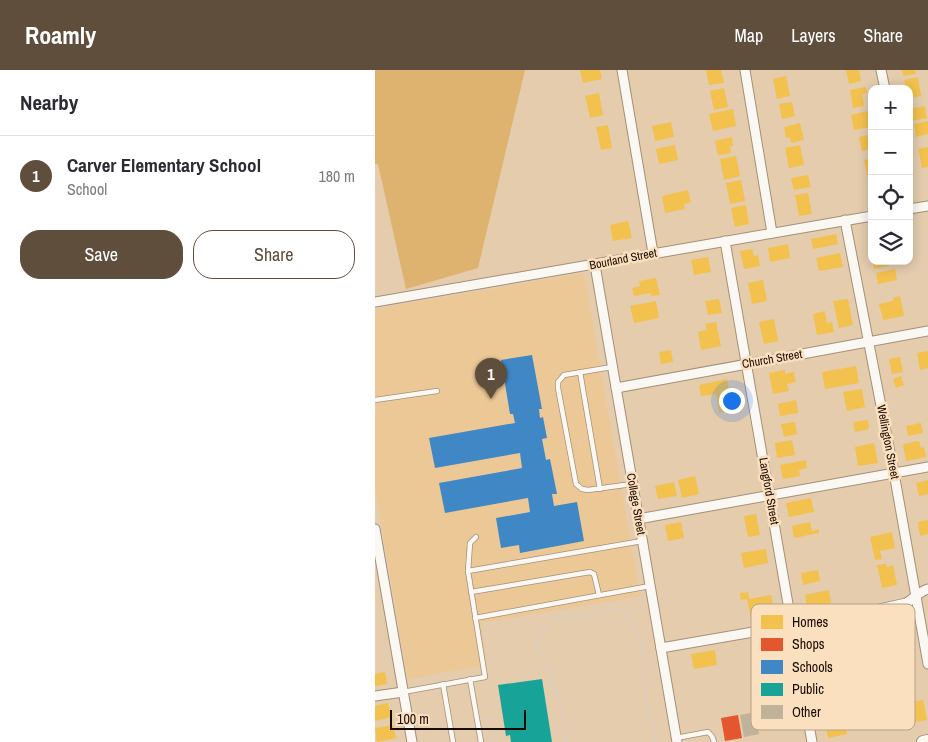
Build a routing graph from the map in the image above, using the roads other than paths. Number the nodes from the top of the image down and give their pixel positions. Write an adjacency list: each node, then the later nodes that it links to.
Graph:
1 (622, 70): 11 (street)
2 (745, 70): 9 (street)
3 (881, 70): 4 (street)
4 (884, 85)
5 (928, 206): 6 (street)
6 (913, 208)
7 (868, 217): 8 (street, Bourland Street)
8 (845, 220): 9 (street, Bourland Street); 15 (street, Wellington Street)
9 (772, 233): 10 (street, Bourland Street)
10 (725, 241): 11 (street, Bourland Street); 16 (street, Langford Street)
11 (653, 253): 12 (street, Bourland Street)
12 (595, 265): 13 (street, Bourland Street); 17 (street, College Street)
13 (375, 302)
14 (928, 331): 15 (street, Church Street)
15 (870, 342): 16 (street, Church Street); 23 (street, Wellington Street)
16 (747, 364): 19 (street, Church Street); 26 (street, Langford Street)
17 (612, 367): 18 (lane); 19 (street, College Street)
18 (580, 372): 25 (lane); 25 (lane)
19 (616, 388): 24 (street, College Street)
20 (437, 391): 21 (lane)
21 (375, 400)
22 (928, 467): 23 (street)
23 (895, 473): 26 (street); 36 (street, Wellington Street)
24 (632, 484): 25 (lane); 27 (street, College Street)
25 (600, 489)
26 (769, 496): 27 (street); 38 (street, Langford Street)
27 (638, 518): 30 (street, College Street)
28 (375, 529): 31 (street)
29 (476, 537): 32 (lane)
30 (642, 541): 32 (lane); 33 (street, College Street)
31 (378, 566): 46 (street)
32 (467, 571): 35 (lane)
33 (650, 586): 37 (lane); 42 (street, College Street)
34 (928, 589): 36 (street)
35 (471, 592): 37 (lane); 40 (lane)
36 (915, 594): 39 (street); 43 (street, Wellington Street)
37 (599, 596): 40 (lane)
38 (788, 604)
39 (901, 604)
40 (475, 618): 44 (lane)
41 (751, 631): 42 (street)
42 (661, 648): 49 (street, College Street)
43 (928, 664)
44 (470, 679): 45 (lane); 48 (lane)
45 (443, 684): 46 (lane); 52 (lane)
46 (403, 692): 47 (street); 51 (street)
47 (375, 696)
48 (483, 740)
49 (676, 740): 53 (lane)
50 (928, 741): 54 (main road)
51 (412, 742)
52 (453, 742)
53 (714, 742)
54 (923, 742)

